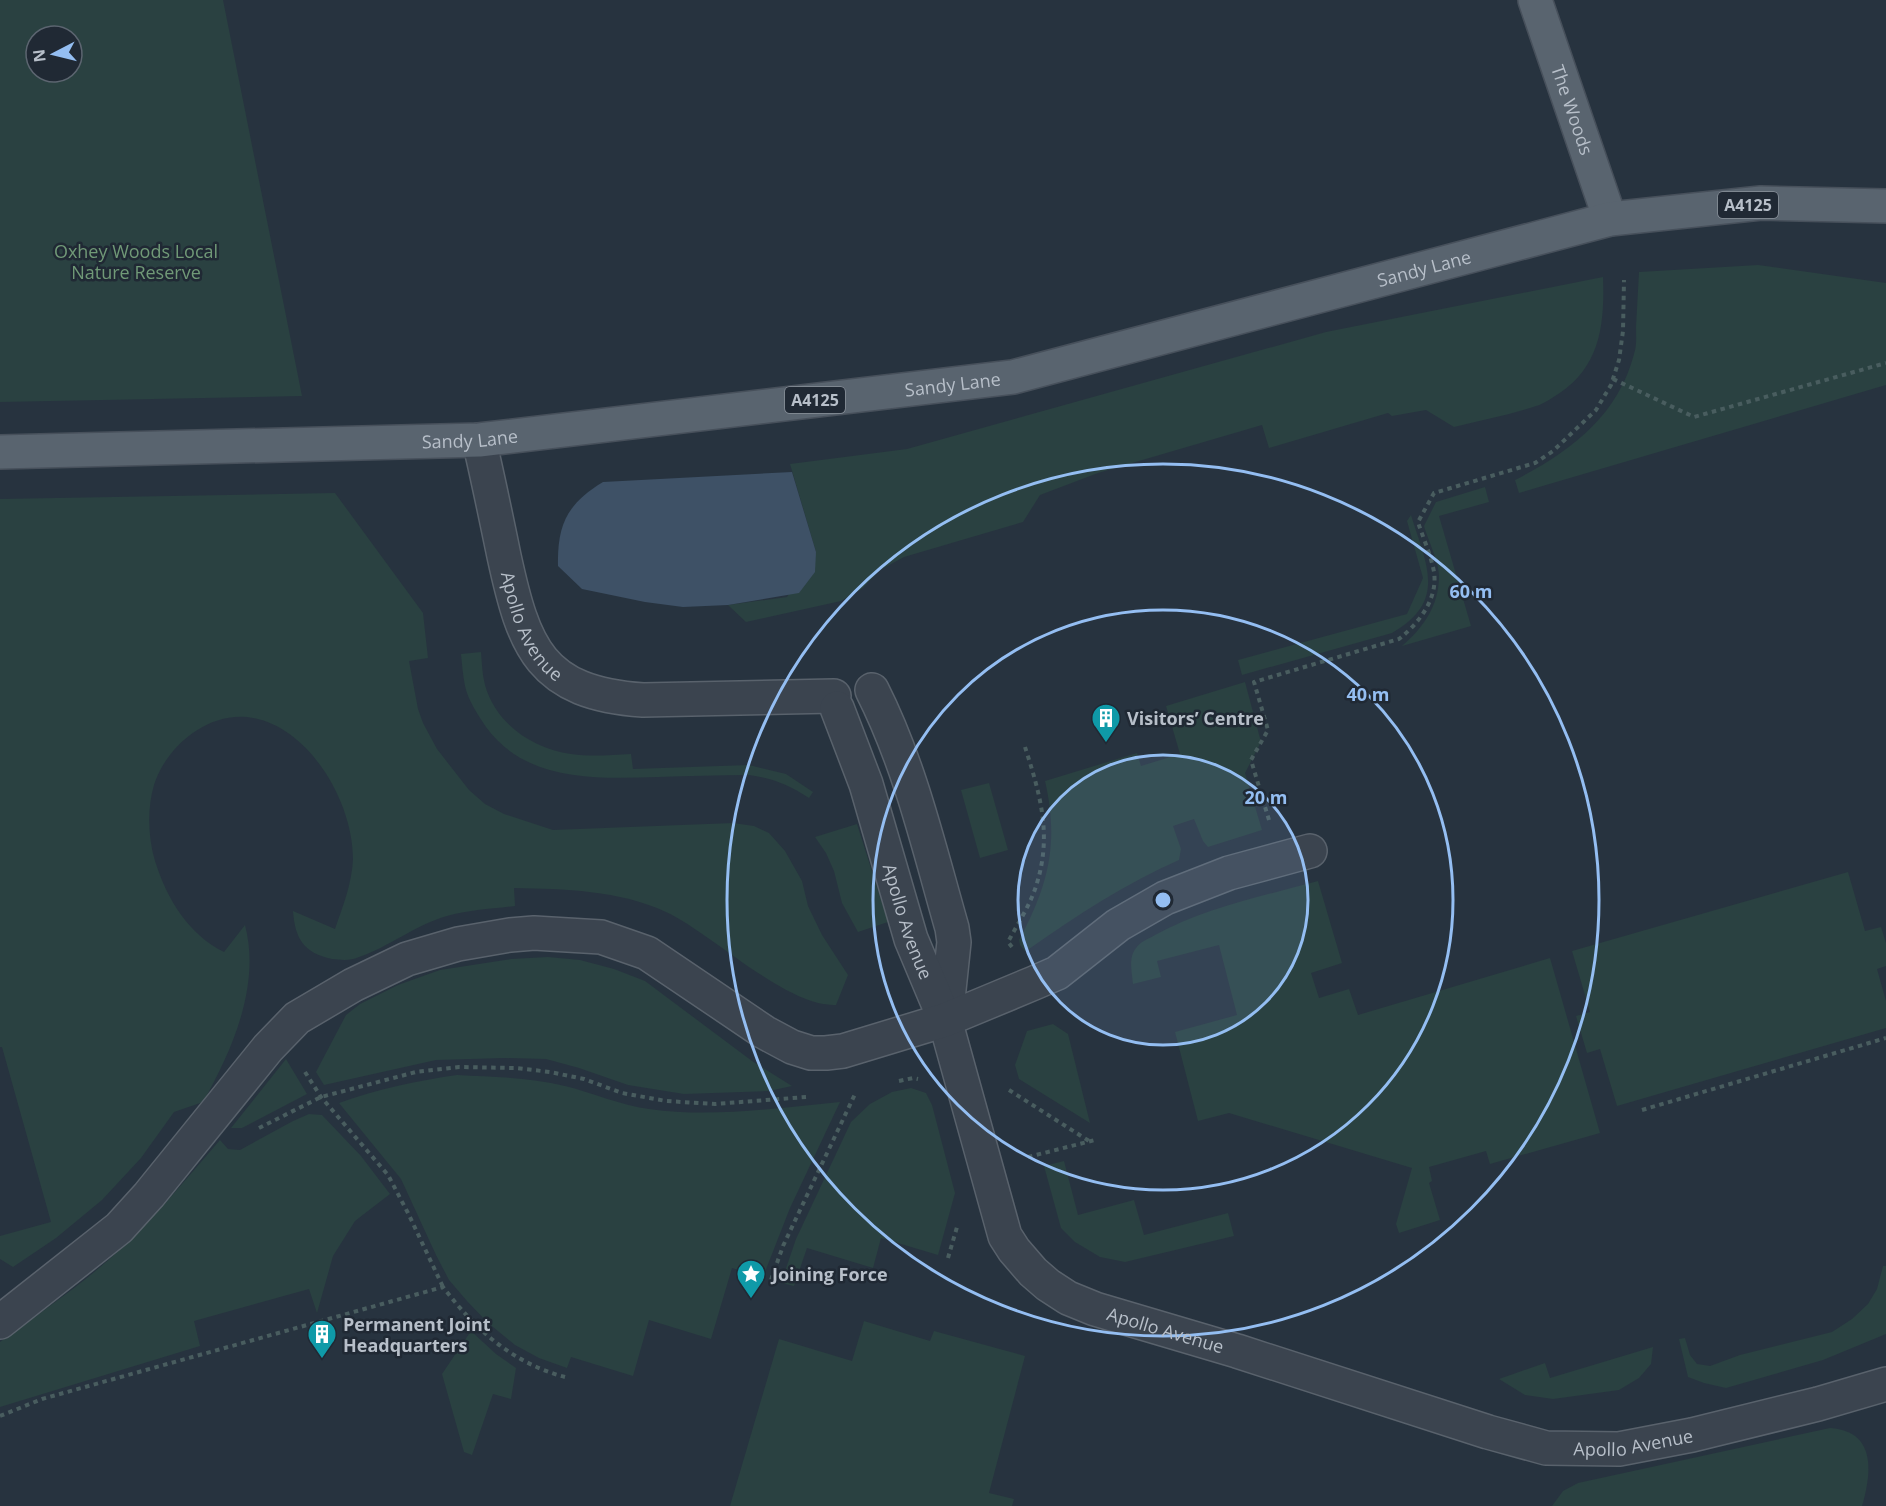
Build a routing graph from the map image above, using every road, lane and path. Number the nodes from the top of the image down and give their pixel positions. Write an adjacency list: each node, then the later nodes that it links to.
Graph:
1 (1535, 0): 3 (main road, The Woods)
2 (1886, 206): 3 (main road, Sandy Lane / A4125)
3 (1610, 219): 7 (main road, Sandy Lane / A4125)
4 (1624, 280): 6 (path)
5 (1886, 363): 6 (path)
6 (1613, 379): 12 (path)
7 (480, 440): 8 (main road, Sandy Lane / A4125); 9 (lane, Apollo Avenue)
8 (0, 452)
9 (836, 702): 15 (lane, Apollo Avenue); 15 (lane)
10 (1025, 747): 14 (path)
11 (1260, 760): 12 (path)
12 (1252, 763): 13 (path)
13 (1295, 855): 14 (lane)
14 (1035, 983): 15 (lane)
15 (945, 1020): 18 (lane); 23 (lane, Apollo Avenue)
16 (289, 1026): 18 (lane); 21 (path); 25 (lane)
17 (1886, 1038): 24 (path)
18 (843, 1051): 19 (path)
19 (856, 1092): 20 (path); 29 (path)
20 (847, 1094)
21 (321, 1097): 22 (path); 25 (path); 30 (path)
22 (808, 1097)
23 (968, 1098): 27 (path); 33 (lane, Apollo Avenue)
24 (1642, 1110)
25 (209, 1122): 31 (lane)
26 (1095, 1140): 27 (path)
27 (1089, 1141): 28 (path)
28 (1062, 1148)
29 (771, 1280)
30 (443, 1287): 32 (path); 34 (path)
31 (0, 1322)
32 (565, 1377)
33 (1886, 1384)
34 (0, 1416)

